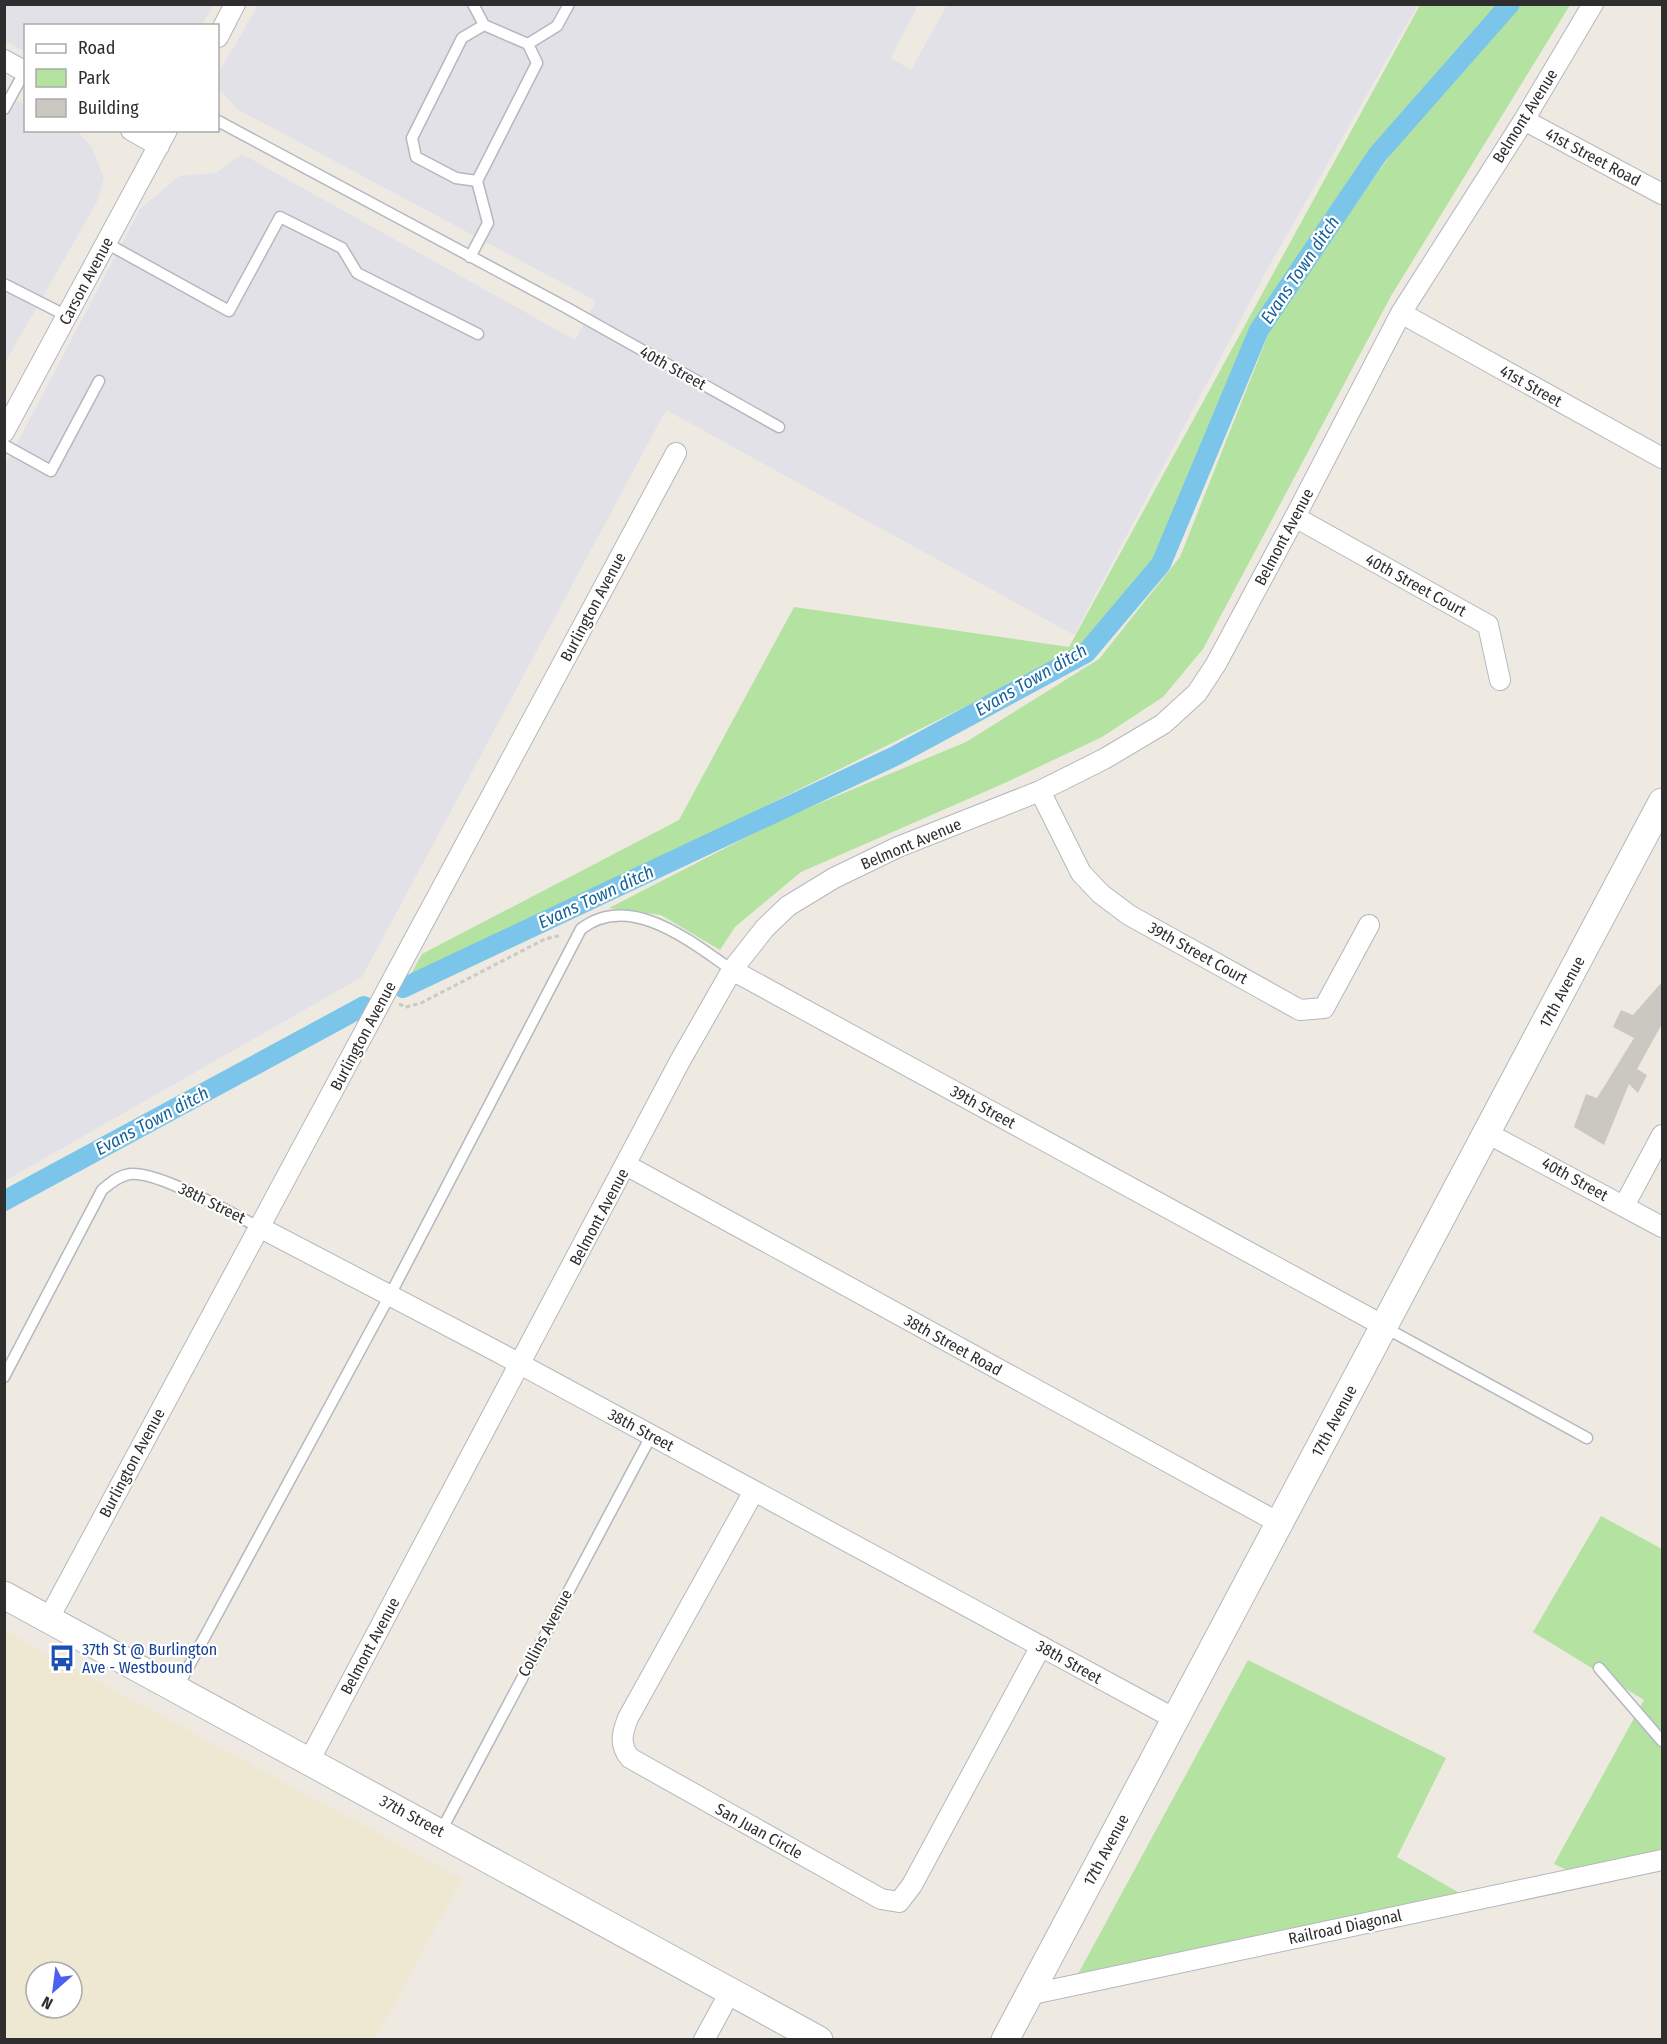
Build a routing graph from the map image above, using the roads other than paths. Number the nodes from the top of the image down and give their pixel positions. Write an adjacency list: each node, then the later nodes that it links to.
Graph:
1 (235, 4): 6 (street)
2 (473, 4): 5 (lane)
3 (569, 4): 7 (lane)
4 (1593, 4): 12 (street, Belmont Avenue)
5 (484, 25): 7 (lane); 16 (lane)
6 (219, 35)
7 (528, 44): 16 (lane)
8 (4, 60): 9 (street)
9 (24, 71)
10 (24, 74): 11 (lane)
11 (4, 109)
12 (1524, 120): 17 (street, 41st Street Road); 21 (street, Belmont Avenue)
13 (219, 122): 19 (lane, 40th Street)
14 (139, 132): 15 (street)
15 (163, 138): 18 (street, Carson Avenue)
16 (477, 181): 19 (lane)
17 (1662, 194)
18 (106, 243): 22 (street, Carson Avenue); 23 (lane)
19 (470, 257): 26 (lane, 40th Street)
20 (4, 284): 22 (lane)
21 (1401, 313): 30 (street, 41st Street); 31 (street, Belmont Avenue)
22 (67, 316): 25 (street, Carson Avenue)
23 (478, 334)
24 (99, 381): 28 (lane)
25 (10, 407): 27 (street, Carson Avenue)
26 (779, 427)
27 (4, 432)
28 (4, 445)
29 (676, 453): 41 (street, Burlington Avenue)
30 (1662, 458)
31 (1295, 517): 32 (street, 40th Street Court); 33 (street, Belmont Avenue)
32 (1500, 680)
33 (1040, 790): 35 (street, 39th Street Court); 36 (street, Belmont Avenue)
34 (1662, 802): 37 (main road, 17th Avenue)
35 (1369, 925)
36 (732, 970): 39 (street, Belmont Avenue); 43 (lane, 39th Street); 44 (street, 39th Street)
37 (1487, 1133): 40 (street, 40th Street); 44 (main road, 17th Avenue)
38 (1662, 1135): 40 (street)
39 (626, 1165): 45 (street, Belmont Avenue); 50 (street, 38th Street Road)
40 (1624, 1206): 42 (street, 40th Street)
41 (259, 1227): 43 (street, 38th Street); 46 (lane, 38th Street); 52 (street, Burlington Avenue)
42 (1662, 1227)
43 (390, 1295): 45 (street, 38th Street); 55 (lane)
44 (1384, 1326): 48 (lane); 50 (main road, 17th Avenue)
45 (520, 1365): 47 (street, 38th Street); 58 (street, Belmont Avenue)
46 (4, 1377)
47 (651, 1436): 49 (street, 38th Street); 59 (lane, Collins Avenue)
48 (1587, 1438)
49 (754, 1491): 53 (street, 38th Street); 53 (street, San Juan Circle)
50 (1281, 1524): 56 (main road, 17th Avenue)
51 (4, 1594): 52 (main road, 37th Street)
52 (49, 1618): 55 (main road, 37th Street)
53 (1041, 1646): 56 (street, 38th Street)
54 (1599, 1668): 57 (lane)
55 (177, 1688): 58 (main road, 37th Street)
56 (1175, 1719): 62 (main road, 17th Avenue)
57 (1662, 1741)
58 (309, 1761): 59 (main road, 37th Street)
59 (441, 1831): 61 (main road, 37th Street)
60 (1662, 1860): 62 (street, Railroad Diagonal)
61 (730, 1992): 63 (street); 64 (main road, 37th Street)
62 (1028, 1995): 65 (main road, 17th Avenue)
63 (704, 2040)
64 (819, 2040)
65 (1005, 2040)

